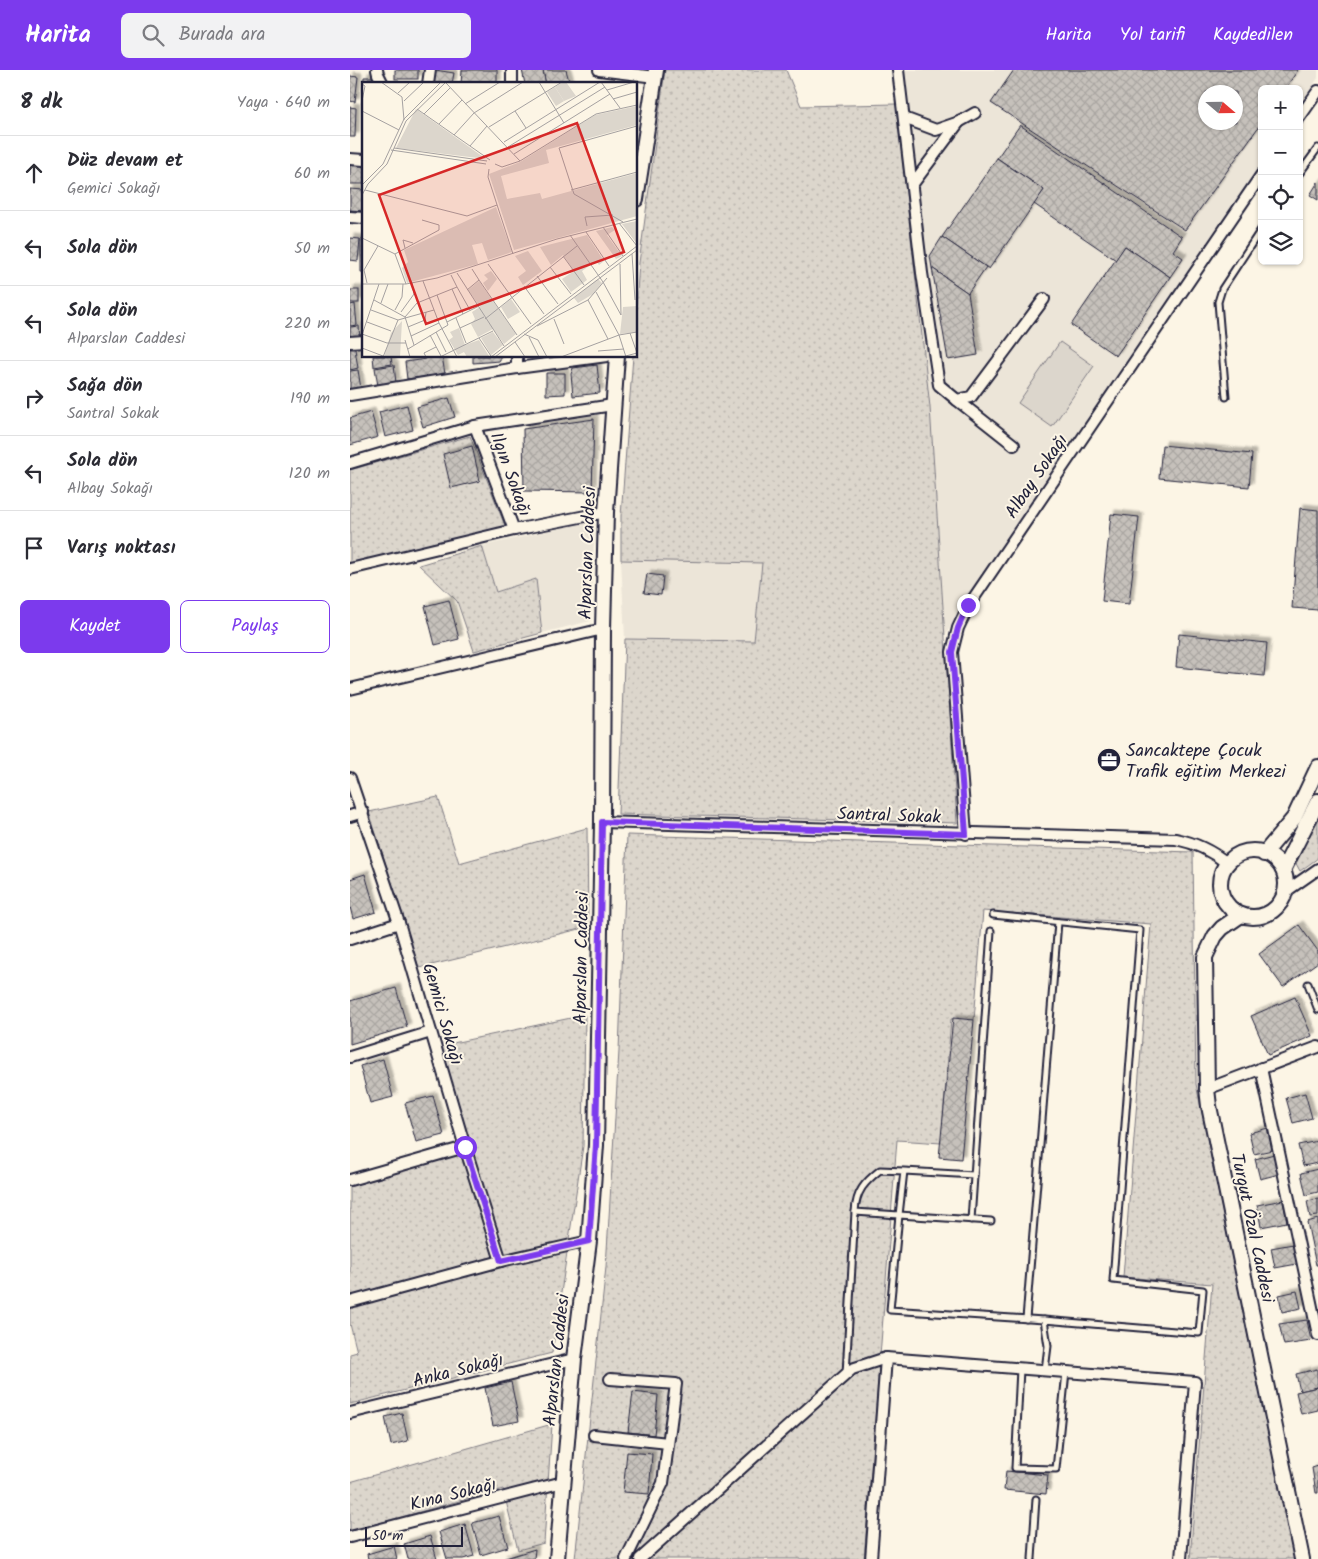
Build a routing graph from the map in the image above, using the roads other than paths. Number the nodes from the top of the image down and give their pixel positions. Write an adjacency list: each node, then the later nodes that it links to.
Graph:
1 (377, 70): 5 (street)
2 (599, 70): 4 (street)
3 (898, 70): 9 (street)
4 (656, 73): 12 (street)
5 (382, 82)
6 (1318, 91): 7 (street)
7 (1303, 112)
8 (975, 113): 10 (street)
9 (904, 118): 10 (street); 16 (street)
10 (959, 122): 16 (street)
11 (1318, 148): 13 (lane)
12 (640, 157): 15 (street)
13 (1303, 169)
14 (1261, 175): 41 (street, Albay Sokağı)
15 (638, 178)
16 (912, 186): 25 (street)
17 (1258, 234): 24 (lane)
18 (1044, 299): 25 (street)
19 (517, 358): 22 (street)
20 (592, 358): 22 (street)
21 (617, 358): 26 (street, Alparslan Caddesi)
22 (517, 368): 23 (street)
23 (350, 395)
24 (1226, 398)
25 (957, 400): 28 (street)
26 (613, 405): 27 (street); 30 (street, Alparslan Caddesi)
27 (476, 426): 29 (street); 31 (street, Ilgın Sokağı)
28 (1014, 445)
29 (350, 463)
30 (606, 512): 31 (street, Ilgın Sokağı); 33 (street, Alparslan Caddesi)
31 (514, 530): 32 (street)
32 (350, 569)
33 (603, 629): 34 (street); 40 (street, Alparslan Caddesi)
34 (350, 689)
35 (1318, 767): 42 (street)
36 (350, 778): 38 (street, Gemici Sokağı)
37 (1318, 801): 45 (street)
38 (363, 812): 39 (street); 50 (street, Gemici Sokağı)
39 (350, 816)
40 (602, 822): 41 (street, Santral Sokak); 68 (street, Alparslan Caddesi)
41 (966, 834): 43 (street, Santral Sokak)
42 (1264, 854): 43 (street); 45 (street)
43 (1228, 864): 48 (street)
44 (1318, 869): 46 (street)
45 (1283, 870): 46 (street)
46 (1285, 892): 48 (street)
47 (993, 915): 49 (lane)
48 (1241, 915): 59 (street, Turgut Özal Caddesi)
49 (1058, 922): 71 (lane); 72 (lane)
50 (399, 923): 52 (street); 55 (street, Gemici Sokağı)
51 (991, 931): 62 (lane)
52 (350, 939)
53 (1308, 984): 54 (lane)
54 (1318, 1010)
55 (431, 1032): 57 (street); 60 (street, Gemici Sokağı)
56 (1318, 1047): 58 (street)
57 (350, 1057)
58 (1261, 1068): 59 (street); 73 (street)
59 (1206, 1089): 93 (street, Turgut Özal Caddesi)
60 (465, 1147): 63 (street); 69 (street, Gemici Sokağı)
61 (904, 1171): 62 (lane); 64 (lane); 65 (lane)
62 (974, 1175): 66 (lane)
63 (350, 1180)
64 (856, 1212): 65 (lane); 79 (lane)
65 (899, 1215): 66 (lane); 71 (lane)
66 (971, 1220): 67 (lane)
67 (991, 1221)
68 (589, 1241): 69 (street); 75 (street, Alparslan Caddesi)
69 (501, 1261): 70 (street)
70 (350, 1302)
71 (1026, 1318): 72 (lane)
72 (1044, 1320): 77 (lane)
73 (1318, 1335)
74 (886, 1358): 76 (street); 79 (street); 90 (street)
75 (574, 1359): 81 (street, Anka Sokağı); 84 (street, Alparslan Caddesi)
76 (1020, 1368): 77 (street); 78 (lane)
77 (1044, 1370): 78 (street)
78 (1066, 1372): 92 (street)
79 (846, 1375): 89 (street)
80 (610, 1379): 83 (street)
81 (350, 1413)
82 (594, 1434): 83 (street)
83 (668, 1443): 88 (street)
84 (563, 1482): 86 (street, Kına Sokağı); 87 (street, Alparslan Caddesi)
85 (1036, 1499): 91 (lane)
86 (350, 1537)
87 (557, 1559)
88 (626, 1559)
89 (640, 1559)
90 (871, 1559)
91 (1032, 1559)
92 (1181, 1559)
93 (1302, 1559)

